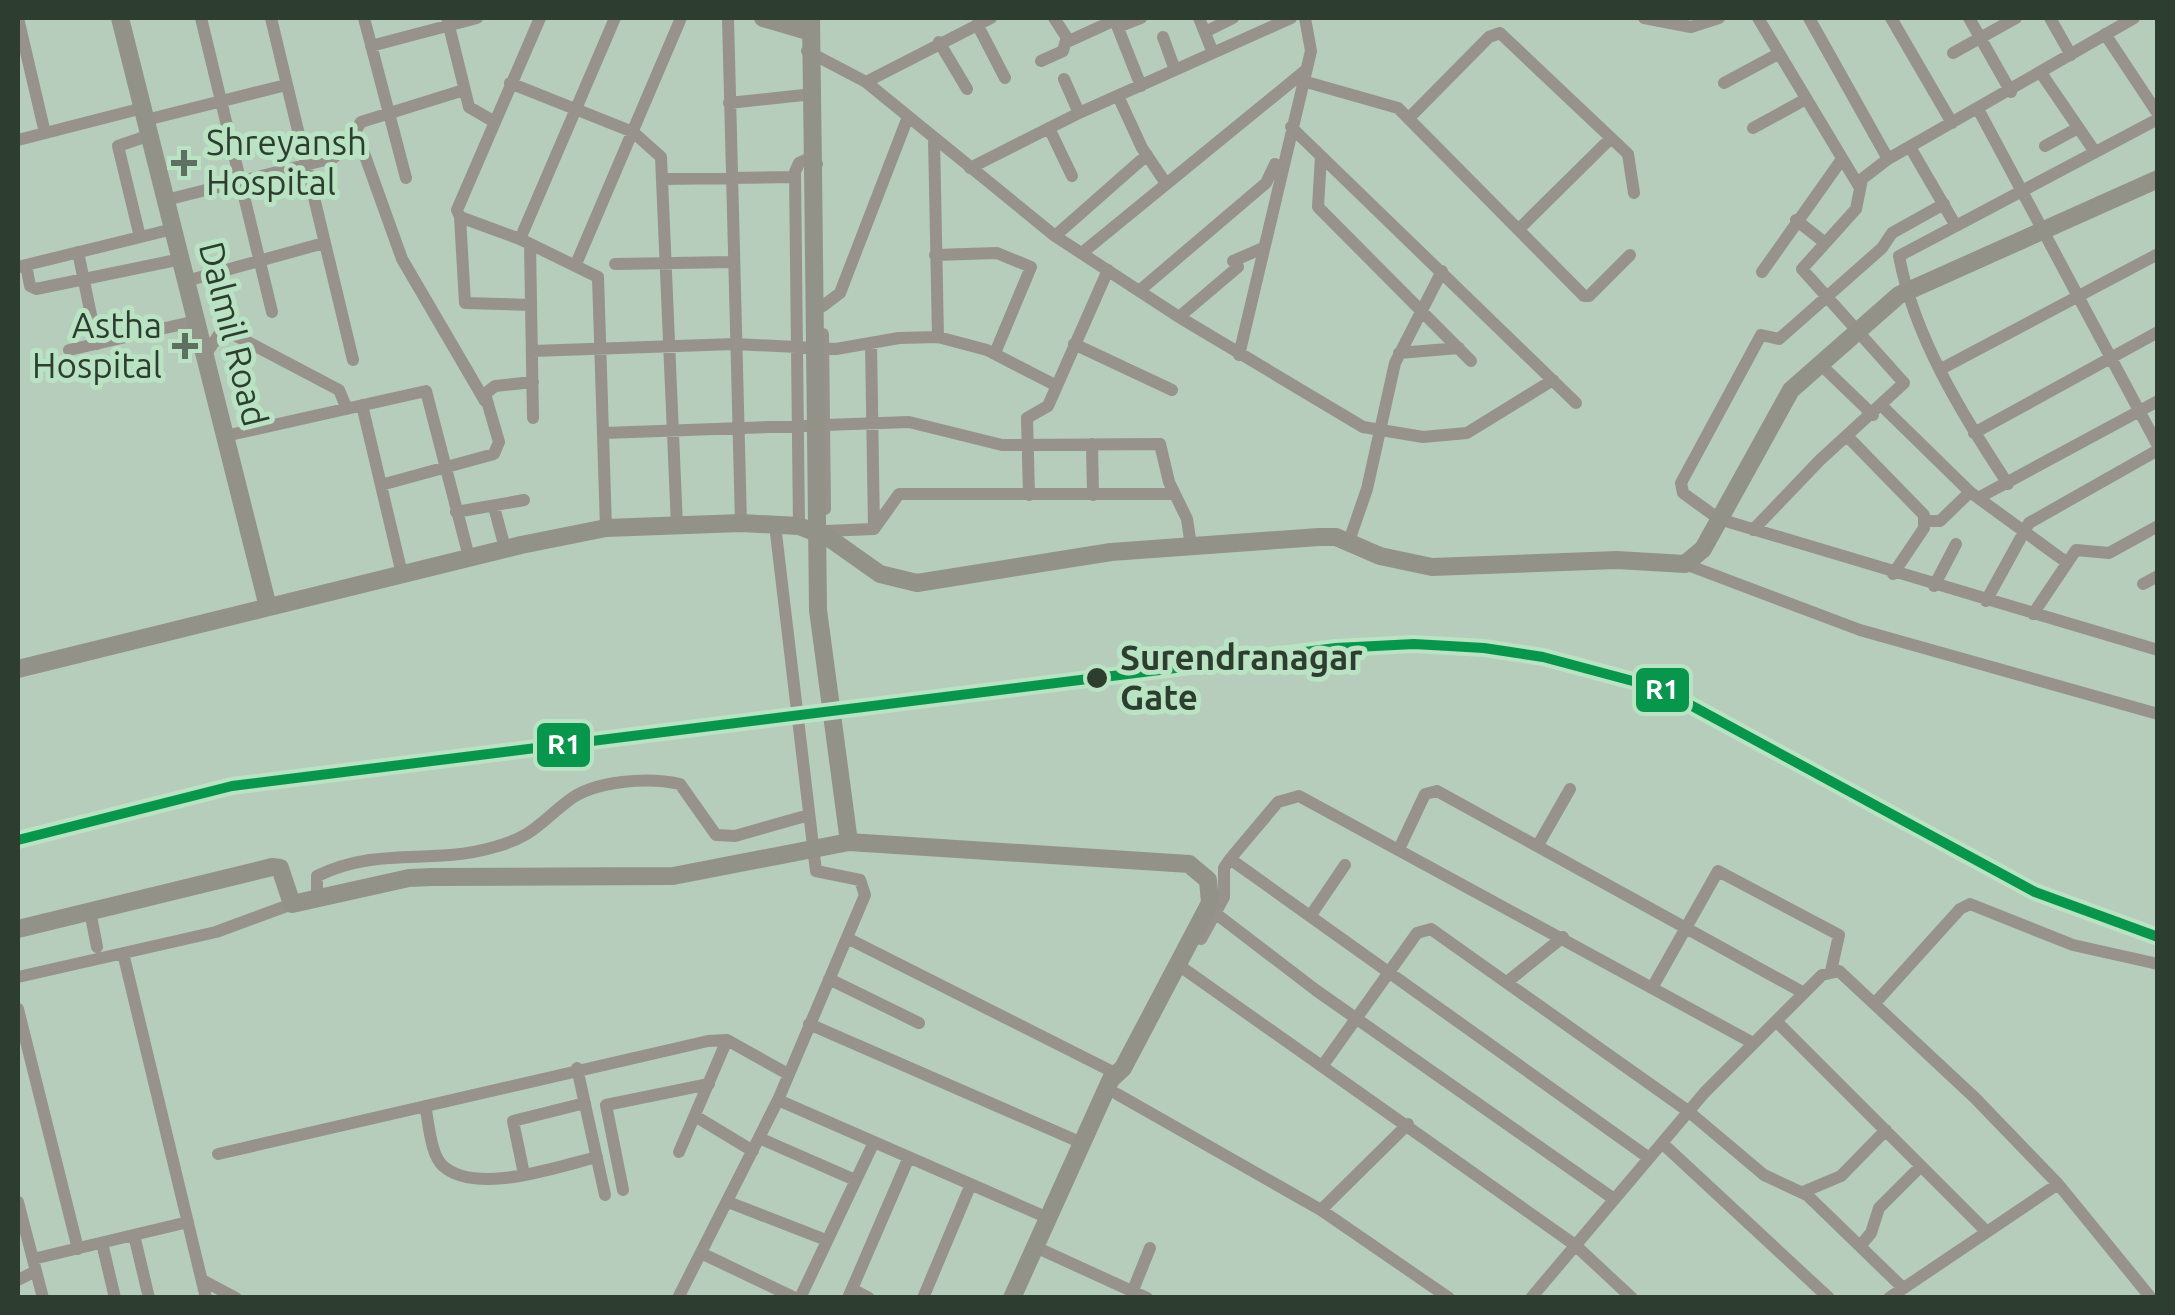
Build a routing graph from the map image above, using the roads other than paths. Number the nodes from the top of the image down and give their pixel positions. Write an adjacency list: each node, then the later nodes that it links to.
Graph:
1 (18, 18): 79 (street)
2 (120, 18): 71 (street, Dalmil Road)
3 (201, 18): 62 (street)
4 (270, 18): 54 (street)
5 (364, 18): 40 (street)
6 (477, 18): 28 (street)
7 (540, 18): 52 (street)
8 (614, 18): 64 (street)
9 (681, 18): 80 (street)
10 (728, 18): 63 (street)
11 (763, 18): 33 (street)
12 (991, 18): 32 (street)
13 (1054, 18): 38 (street)
14 (1142, 18): 29 (street)
15 (1199, 18): 34 (street)
16 (1233, 18): 34 (street)
17 (1291, 18): 30 (street)
18 (1305, 18): 48 (street)
19 (1644, 18): 31 (street)
20 (1718, 18): 31 (street)
21 (1758, 18): 42 (street)
22 (1808, 18): 91 (street)
23 (1891, 18): 73 (street)
24 (1969, 18): 37 (street)
25 (2016, 18): 37 (street)
26 (2050, 18): 44 (street)
27 (2132, 18): 35 (street)
28 (448, 22): 40 (street); 57 (street)
29 (1116, 22): 38 (street); 55 (street)
30 (1272, 22): 41 (street)
31 (1690, 22)
32 (978, 24): 39 (street); 49 (street)
33 (807, 30): 51 (street); 59 (street)
34 (1205, 32): 41 (street)
35 (2105, 34): 44 (street); 68 (street)
36 (1162, 37): 46 (street)
37 (1981, 38): 43 (street); 58 (street)
38 (1066, 40): 45 (street)
39 (939, 42): 51 (street); 56 (street)
40 (371, 46): 66 (street)
41 (1213, 53): 46 (street)
42 (1778, 54): 53 (street); 61 (street)
43 (1952, 54)
44 (2070, 55): 47 (street)
45 (1041, 61)
46 (1175, 70): 55 (street)
47 (2041, 73): 58 (street); 78 (street)
48 (1304, 76): 70 (street); 74 (street); 102 (street)
49 (1005, 78)
50 (1064, 79): 67 (street)
51 (866, 82): 69 (street)
52 (510, 83): 64 (street); 72 (street)
53 (1724, 83)
54 (286, 85): 62 (street); 93 (street)
55 (1141, 86): 60 (street)
56 (967, 89)
57 (464, 90): 66 (street); 72 (street)
58 (2011, 92): 65 (street)
59 (809, 94): 63 (street); 90 (street)
60 (1118, 96): 67 (street); 87 (street)
61 (1806, 99): 77 (street); 92 (street)
62 (220, 102): 71 (street); 101 (street)
63 (729, 103): 99 (street)
64 (576, 107): 80 (street); 116 (street)
65 (1978, 109): 73 (street); 104 (street)
66 (388, 112): 75 (street); 97 (street)
67 (1079, 113): 76 (street)
68 (2158, 116): 86 (street)
69 (908, 117): 81 (street); 142 (street)
70 (1410, 117): 82 (street); 112 (street)
71 (146, 121): 79 (street); 106 (street, Dalmil Road); 115 (street)
72 (493, 121): 108 (street)
73 (1952, 123): 84 (street)
74 (1291, 126): 89 (street); 119 (street)
75 (355, 128): 93 (street); 174 (street)
76 (1048, 128): 94 (street); 95 (street)
77 (1754, 128)
78 (2078, 128): 85 (street); 86 (street)
79 (46, 132): 83 (street)
80 (633, 132): 98 (street); 128 (street)
81 (934, 138): 94 (street); 123 (street)
82 (1610, 138): 105 (street); 112 (street)
83 (18, 140)
84 (1910, 146): 91 (street); 107 (street)
85 (2045, 146)
86 (2095, 152): 104 (street)
87 (1147, 156): 102 (street); 114 (street)
88 (1277, 156): 138 (street)
89 (1322, 156): 133 (street); 143 (street)
90 (812, 159): 96 (street); 142 (street); 237 (street, bridge)
91 (1888, 159): 103 (street)
92 (1842, 160): 103 (street); 109 (street)
93 (305, 164): 101 (street); 118 (street)
94 (970, 168): 114 (street)
95 (1072, 176)
96 (795, 177): 99 (street); 154 (street)
97 (406, 178)
98 (662, 179): 99 (street); 130 (street)
99 (731, 179): 127 (street)
100 (2158, 179): 113 (street)
101 (239, 181): 106 (street); 126 (street)
102 (1165, 182): 121 (street)
103 (1860, 188): 117 (street)
104 (2024, 192): 110 (street); 113 (street)
105 (1634, 193)
106 (166, 200): 111 (street, Dalmil Road)
107 (1944, 204): 110 (street); 140 (street)
108 (460, 217): 116 (street); 141 (street)
109 (1796, 220): 117 (street); 134 (street)
110 (1956, 226): 137 (street)
111 (173, 229): 115 (street); 125 (street, Dalmil Road)
112 (1519, 229): 124 (street)
113 (2044, 229): 137 (street); 139 (street)
114 (1055, 236): 121 (street)
115 (140, 237): 120 (street)
116 (526, 241): 128 (street); 141 (street)
117 (1824, 242): 140 (street)
118 (324, 243): 126 (street); 166 (street)
119 (1263, 248): 145 (street); 163 (street)
120 (78, 252): 131 (street); 135 (street)
121 (1082, 253): 132 (street)
122 (2158, 254): 139 (street)
123 (936, 255): 149 (street); 161 (street)
124 (1630, 255)
125 (181, 259): 135 (street); 136 (street, Dalmil Road)
126 (259, 260): 136 (street); 144 (street)
127 (733, 262): 130 (street); 152 (street)
128 (576, 264): 156 (street)
129 (616, 264): 130 (street)
130 (666, 265): 155 (street)
131 (22, 266): 135 (street)
132 (1108, 270): 138 (street); 153 (street)
133 (1442, 271): 143 (street); 170 (street)
134 (1762, 272)
135 (82, 280): 151 (street)
136 (186, 281): 146 (street, Dalmil Road)
137 (1908, 289): 147 (street); 169 (street)
138 (1139, 291): 145 (street)
139 (2080, 297): 165 (street); 169 (street)
140 (1828, 298): 147 (street); 205 (street)
141 (532, 305): 160 (street)
142 (822, 306): 157 (street)
143 (1422, 310): 158 (street); 162 (street)
144 (272, 312)
145 (1179, 317): 163 (street)
146 (196, 321): 151 (street); 164 (street, Dalmil Road)
147 (1858, 330): 168 (street); 179 (street)
148 (2158, 332): 165 (street)
149 (938, 337): 150 (street); 161 (street)
150 (871, 343): 157 (street); 182 (street)
151 (96, 344): 159 (street)
152 (735, 344): 154 (street); 155 (street); 185 (street)
153 (1074, 344): 172 (street); 173 (street)
154 (798, 345): 157 (street); 183 (street)
155 (669, 346): 156 (street); 186 (street)
156 (602, 348): 160 (street); 187 (street)
157 (824, 348): 184 (street)
158 (1459, 348): 162 (street); 167 (street)
159 (69, 350)
160 (532, 351): 171 (street)
161 (995, 353): 172 (street)
162 (1399, 353): 188 (street)
163 (1239, 354): 188 (street)
164 (205, 355): 178 (street); 190 (street, Dalmil Road)
165 (2112, 357): 180 (street); 189 (street)
166 (353, 360)
167 (1472, 361)
168 (1819, 364): 179 (street); 205 (street)
169 (1942, 369): 189 (street)
170 (1554, 380): 175 (street); 188 (street)
171 (533, 382): 174 (street); 181 (street)
172 (1056, 386): 193 (street)
173 (1172, 390)
174 (485, 402): 195 (street)
175 (1576, 402)
176 (2158, 402): 180 (street)
177 (362, 405): 178 (street); 195 (street); 197 (street)
178 (347, 409): 190 (street)
179 (1877, 410): 191 (street); 201 (street)
180 (2139, 411): 194 (street); 196 (street)
181 (534, 418)
182 (872, 423): 184 (street); 193 (street); 213 (street)
183 (801, 425): 184 (street); 185 (street); 210 (street)
184 (826, 425): 216 (street)
185 (738, 427): 186 (street); 207 (street)
186 (673, 429): 187 (street); 209 (street)
187 (604, 432): 212 (street)
188 (1378, 432): 217 (street)
189 (1974, 433): 196 (street)
190 (225, 436): 230 (street, Dalmil Road)
191 (1847, 436): 206 (street); 214 (street)
192 (1092, 444): 193 (street); 198 (street); 200 (street)
193 (1027, 445): 199 (street)
194 (2158, 448): 215 (street)
195 (445, 468): 197 (street); 204 (street)
196 (2008, 484): 201 (street)
197 (381, 485): 224 (street)
198 (1175, 494): 200 (street); 219 (street)
199 (1029, 495): 200 (street); 213 (street)
200 (1093, 495)
201 (1974, 495): 206 (street); 215 (street)
202 (524, 500): 203 (street)
203 (494, 506): 204 (street); 220 (street)
204 (456, 512): 221 (street)
205 (1719, 519): 214 (street); 223 (street)
206 (1925, 521): 225 (street)
207 (741, 523): 208 (street); 209 (street)
208 (776, 525): 210 (street); 236 (street)
209 (677, 526): 212 (street)
210 (800, 526): 216 (street)
211 (2158, 526): 222 (street)
212 (606, 528): 220 (street)
213 (874, 529): 216 (street)
214 (1754, 530): 225 (street)
215 (2023, 531): 222 (street); 229 (street)
216 (825, 534): 219 (street)
217 (1349, 541): 219 (street); 223 (street)
218 (1956, 544): 228 (street)
219 (1192, 546)
220 (505, 548): 221 (street)
221 (469, 558): 224 (street)
222 (2066, 562): 231 (street)
223 (1685, 564): 234 (street)
224 (402, 574): 230 (street)
225 (1894, 574): 228 (street)
226 (2158, 576): 227 (street)
227 (2143, 584)
228 (1934, 586): 229 (street)
229 (1986, 601): 231 (street)
230 (268, 607): 233 (street)
231 (2033, 614): 232 (street)
232 (2158, 650)
233 (18, 669)
234 (2158, 714)
235 (1570, 789): 238 (street)
236 (809, 815): 242 (street); 250 (street)
237 (849, 842): 242 (street, bridge); 244 (street, bridge)
238 (1538, 845): 239 (street); 247 (street)
239 (1400, 848): 240 (street); 249 (street)
240 (1230, 859): 244 (street); 246 (street)
241 (1345, 865): 246 (street)
242 (318, 896): 243 (street)
243 (292, 904): 245 (street); 252 (street)
244 (1213, 908): 254 (street); 264 (street); 273 (street)
245 (90, 911): 248 (street); 251 (street)
246 (1311, 915): 256 (street)
247 (1685, 926): 255 (street); 260 (street); 261 (street)
248 (18, 930)
249 (1563, 937): 259 (street); 260 (street)
250 (847, 938): 258 (street); 273 (street)
251 (97, 946)
252 (123, 953): 257 (street); 304 (street)
253 (2158, 964): 262 (street)
254 (1184, 969): 270 (street); 273 (street)
255 (1831, 971): 261 (street); 262 (street)
256 (1392, 972): 259 (street); 264 (street); 290 (street)
257 (18, 976)
258 (828, 980): 266 (street); 267 (street)
259 (1507, 982): 278 (street)
260 (1652, 988): 269 (street)
261 (1804, 993): 265 (street)
262 (1876, 1002): 295 (street)
263 (18, 1010): 312 (street)
264 (1358, 1020): 270 (street); 299 (street)
265 (1776, 1021): 269 (street); 281 (street)
266 (919, 1023)
267 (809, 1024): 272 (street); 283 (street)
268 (728, 1040): 271 (street); 272 (street); 274 (street)
269 (1753, 1043): 278 (street)
270 (1324, 1065): 280 (street)
271 (577, 1068): 276 (street); 277 (street)
272 (788, 1074): 275 (street)
273 (1120, 1078): 283 (street); 302 (street); 313 (street)
274 (708, 1084): 279 (street); 296 (street)
275 (778, 1100): 282 (street); 285 (street)
276 (584, 1103): 289 (street); 292 (street)
277 (425, 1106): 287 (street); 292 (street)
278 (1688, 1112): 284 (street); 297 (street)
279 (695, 1116): 285 (street); 286 (street)
280 (1408, 1124): 302 (street); 309 (street)
281 (1886, 1130): 291 (street); 297 (street)
282 (874, 1142): 288 (street); 293 (street)
283 (1082, 1143): 303 (street)
284 (1662, 1143): 290 (street); 337 (street)
285 (756, 1145): 293 (street); 301 (street)
286 (679, 1152)
287 (218, 1154)
288 (909, 1157): 294 (street); 319 (street)
289 (597, 1158): 292 (street); 298 (street)
290 (1649, 1158): 299 (street)
291 (1921, 1166): 305 (street); 310 (street)
292 (524, 1174)
293 (855, 1180): 307 (street)
294 (971, 1184): 303 (street); 330 (street)
295 (2058, 1184): 305 (street); 321 (street)
296 (623, 1190)
297 (1803, 1192): 310 (street)
298 (605, 1195)
299 (1614, 1199): 309 (street)
300 (18, 1202): 315 (street)
301 (728, 1202): 307 (street); 314 (street)
302 (1321, 1210): 334 (street)
303 (1048, 1218): 331 (street)
304 (188, 1222): 306 (street); 317 (street)
305 (1988, 1232): 318 (street)
306 (134, 1235): 308 (street); 324 (street)
307 (826, 1240): 328 (street)
308 (102, 1243): 312 (street); 323 (street)
309 (1575, 1246): 335 (street); 336 (street)
310 (1860, 1246): 318 (street)
311 (1150, 1248): 320 (street)
312 (78, 1249): 315 (street)
313 (1042, 1250): 320 (street); 332 (street)
314 (701, 1253): 327 (street); 328 (street)
315 (34, 1265): 316 (street); 322 (street)
316 (18, 1280)
317 (202, 1280): 325 (street); 326 (street)
318 (1903, 1288): 338 (street)
319 (850, 1293): 329 (street)
320 (1131, 1294): 333 (street)
321 (2155, 1297)
322 (43, 1298)
323 (115, 1298)
324 (149, 1298)
325 (206, 1298)
326 (236, 1298)
327 (678, 1298)
328 (798, 1298)
329 (869, 1298)
330 (923, 1298)
331 (1012, 1298)
332 (1022, 1298)
333 (1148, 1298)
334 (1449, 1298)
335 (1531, 1298)
336 (1632, 1298)
337 (1829, 1298)
338 (1889, 1298)

